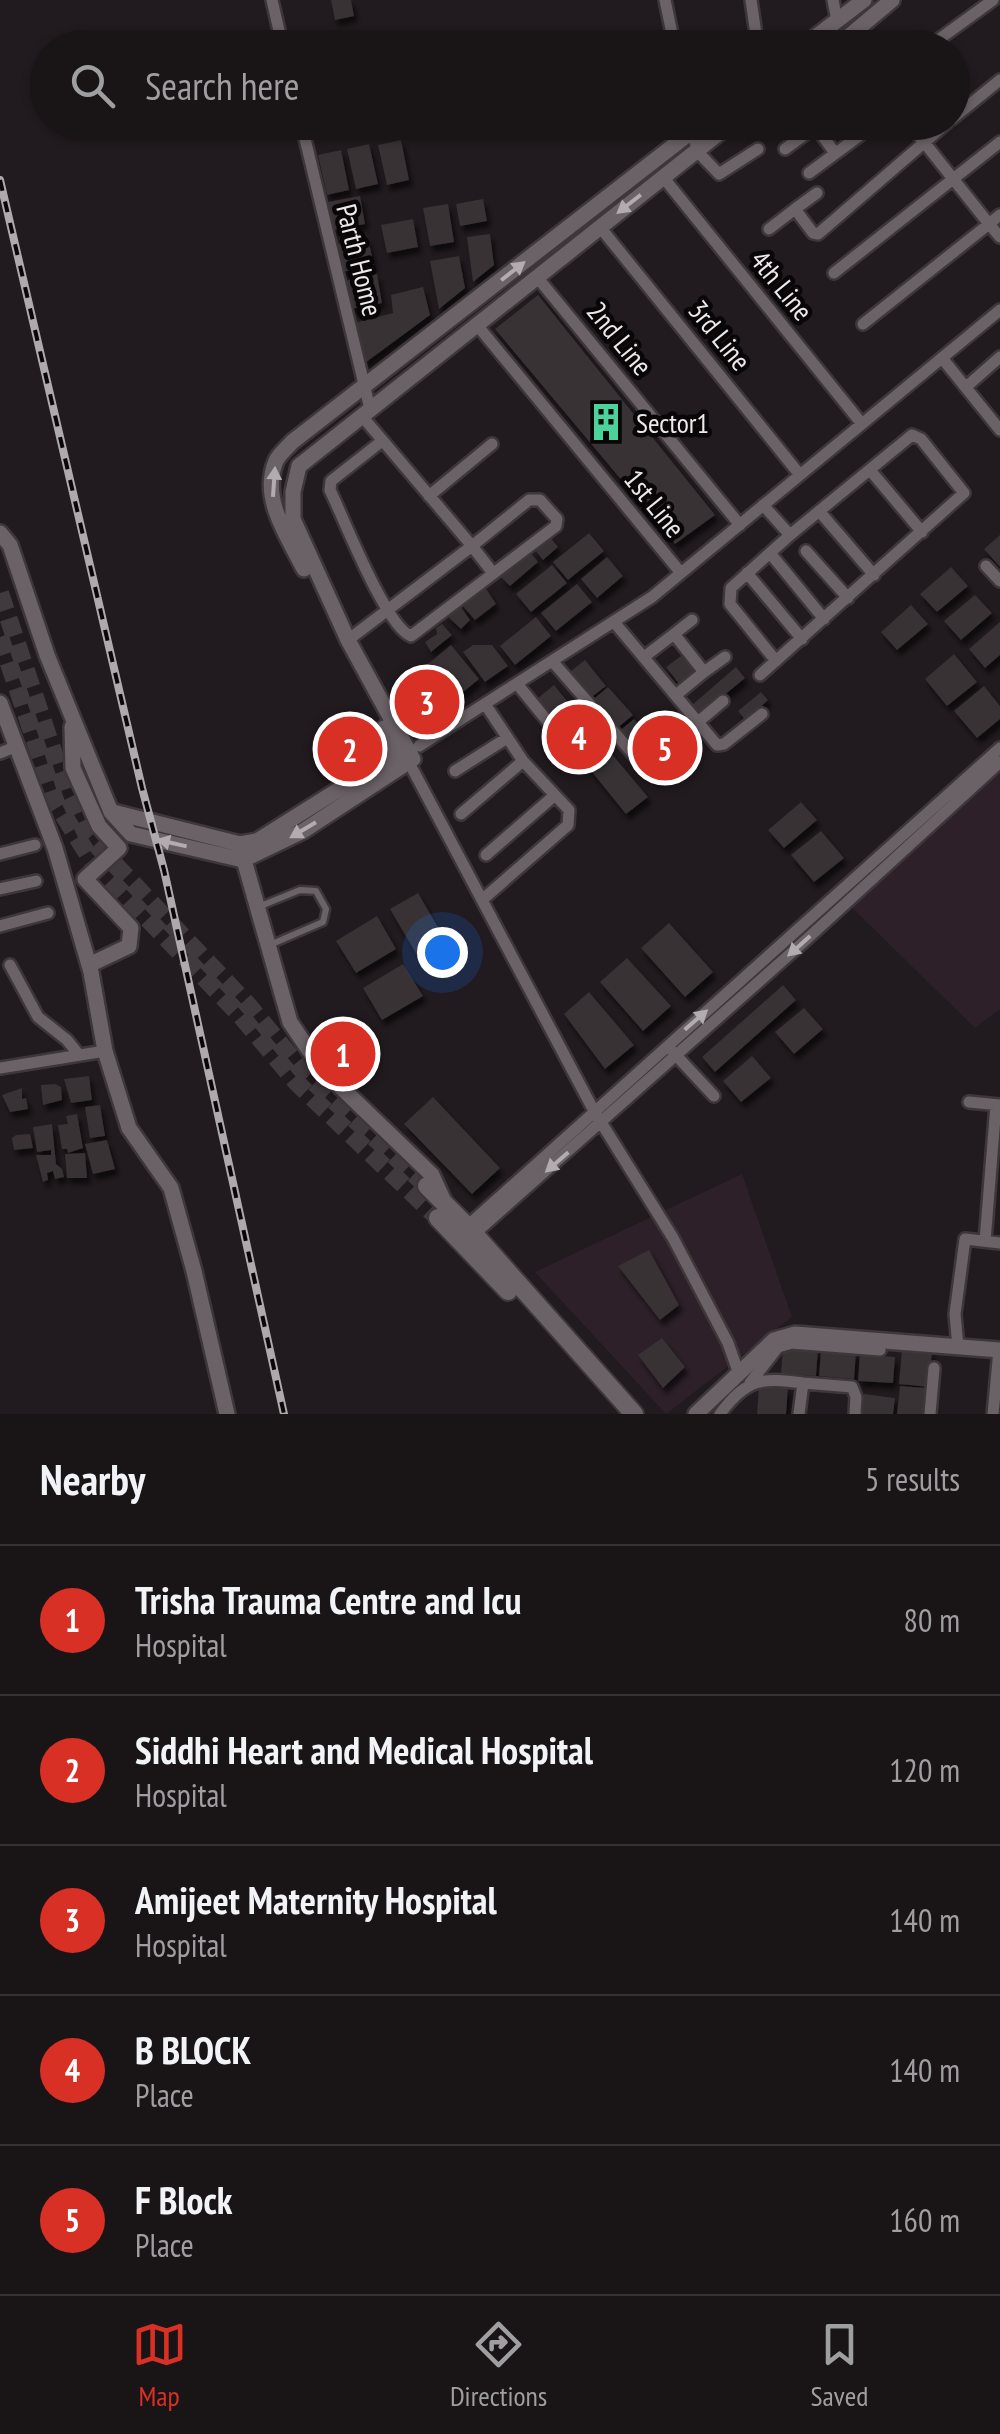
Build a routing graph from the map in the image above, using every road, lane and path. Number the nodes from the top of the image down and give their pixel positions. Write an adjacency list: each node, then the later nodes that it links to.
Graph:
1 (272, 0): 9 (street)
2 (665, 0): 10 (street)
3 (752, 0): 11 (street)
4 (833, 0): 8 (street)
5 (864, 0): 8 (street)
6 (892, 0): 13 (street)
7 (993, 0): 14 (street)
8 (836, 20): 12 (street)
9 (279, 30)
10 (671, 30)
11 (756, 30)
12 (824, 30)
13 (859, 30)
14 (952, 30)
15 (1000, 80): 16 (street)
16 (970, 104)
17 (305, 140): 48 (street, Parth Home)
18 (677, 140): 48 (street, one-way to 18)
19 (697, 140): 29 (street)
20 (711, 140): 29 (street)
21 (798, 140): 28 (street)
22 (828, 140): 30 (street)
23 (852, 140): 30 (street)
24 (926, 140): 25 (street)
25 (924, 142): 33 (street); 35 (street)
26 (1000, 142): 33 (street)
27 (758, 149): 29 (street)
28 (785, 149)
29 (697, 151): 32 (street)
30 (835, 152): 31 (street)
31 (809, 173)
32 (663, 177): 38 (street, one-way to 38); 51 (street, 4th Line)
33 (953, 179): 37 (street); 41 (street)
34 (817, 193): 35 (street)
35 (795, 208): 39 (street)
36 (1000, 215): 37 (street)
37 (989, 224): 40 (street); 45 (street)
38 (600, 227): 42 (street); 56 (street, 3rd Line)
39 (769, 228)
40 (1000, 237)
41 (834, 273)
42 (537, 277): 44 (street); 60 (street, 2nd Line)
43 (998, 315): 47 (street)
44 (477, 324): 50 (street); 68 (street, 1st Line)
45 (863, 324)
46 (1000, 357): 49 (street)
47 (942, 358): 49 (street); 51 (street)
48 (364, 386): 50 (street, Parth Home); 100 (street, one-way to 48)
49 (966, 387): 52 (street)
50 (365, 412): 53 (street); 80 (street)
51 (862, 424): 56 (street)
52 (1000, 430)
53 (382, 440): 57 (street); 74 (street)
54 (492, 444): 57 (street)
55 (870, 470): 59 (street); 62 (street); 62 (street)
56 (800, 475): 58 (street)
57 (429, 496): 64 (street)
58 (763, 505): 60 (street); 63 (street)
59 (819, 511): 63 (street); 71 (street)
60 (740, 524): 68 (street)
61 (0, 532): 92 (street)
62 (922, 532): 71 (street)
63 (790, 535): 66 (street)
64 (472, 546): 69 (street); 69 (street); 74 (street)
65 (806, 551): 73 (street)
66 (770, 553): 70 (street); 75 (street)
67 (986, 566): 72 (street)
68 (681, 573): 77 (street)
69 (493, 574): 74 (street)
70 (748, 574): 79 (street); 83 (street)
71 (874, 575): 73 (street)
72 (1000, 581)
73 (848, 598): 75 (street)
74 (387, 611): 80 (street)
75 (824, 619): 79 (street)
76 (692, 620): 78 (street)
77 (614, 622): 82 (street); 84 (street)
78 (674, 634): 82 (street); 85 (street)
79 (802, 638): 83 (street)
80 (348, 640): 100 (street)
81 (725, 656): 85 (street)
82 (644, 657): 88 (street)
83 (776, 661): 86 (street)
84 (553, 662): 87 (street); 103 (street)
85 (704, 672): 88 (street)
86 (760, 675)
87 (518, 684): 91 (street); 98 (street)
88 (676, 695): 94 (street)
89 (723, 701): 94 (street)
90 (0, 702): 96 (street)
91 (485, 704): 95 (street); 100 (street)
92 (72, 714): 108 (street); 119 (street)
93 (762, 714): 94 (street)
94 (698, 722)
95 (507, 738): 101 (street); 104 (street)
96 (17, 746): 99 (street); 119 (street)
97 (1000, 748): 120 (street, one-way to 97)
98 (571, 750)
99 (0, 754)
100 (409, 757): 108 (street); 113 (street)
101 (523, 761): 105 (street); 106 (street)
102 (1000, 762): 123 (street, one-way to 123)
103 (647, 770)
104 (456, 771)
105 (555, 795): 110 (street); 113 (street)
106 (462, 814)
107 (35, 845): 109 (street)
108 (241, 852): 114 (street)
109 (0, 854)
110 (486, 856)
111 (36, 881): 112 (street)
112 (0, 889)
113 (482, 900): 128 (street)
114 (256, 907): 117 (street); 117 (lane)
115 (48, 913): 116 (street)
116 (0, 926)
117 (268, 945): 130 (street)
118 (10, 965): 122 (street)
119 (88, 965): 121 (street)
120 (666, 1045): 123 (street); 128 (street)
121 (105, 1051): 122 (street); 140 (street)
122 (79, 1055): 124 (street)
123 (676, 1056): 125 (street); 128 (street)
124 (0, 1068)
125 (714, 1096)
126 (969, 1102): 127 (street)
127 (998, 1105): 132 (street)
128 (598, 1117): 131 (street); 138 (street)
129 (427, 1186): 130 (main road)
130 (442, 1211): 131 (main road)
131 (466, 1234): 141 (main road); 142 (main road)
132 (985, 1241): 133 (street); 134 (street)
133 (1000, 1242)
134 (958, 1347): 136 (street); 138 (street)
135 (880, 1350): 138 (street)
136 (1000, 1350): 148 (street)
137 (934, 1368): 147 (street)
138 (745, 1378): 139 (street); 143 (street); 144 (street)
139 (802, 1383): 145 (street); 146 (street)
140 (227, 1414)
141 (619, 1414)
142 (634, 1414)
143 (696, 1414)
144 (720, 1414)
145 (798, 1414)
146 (855, 1414)
147 (930, 1414)
148 (993, 1414)

